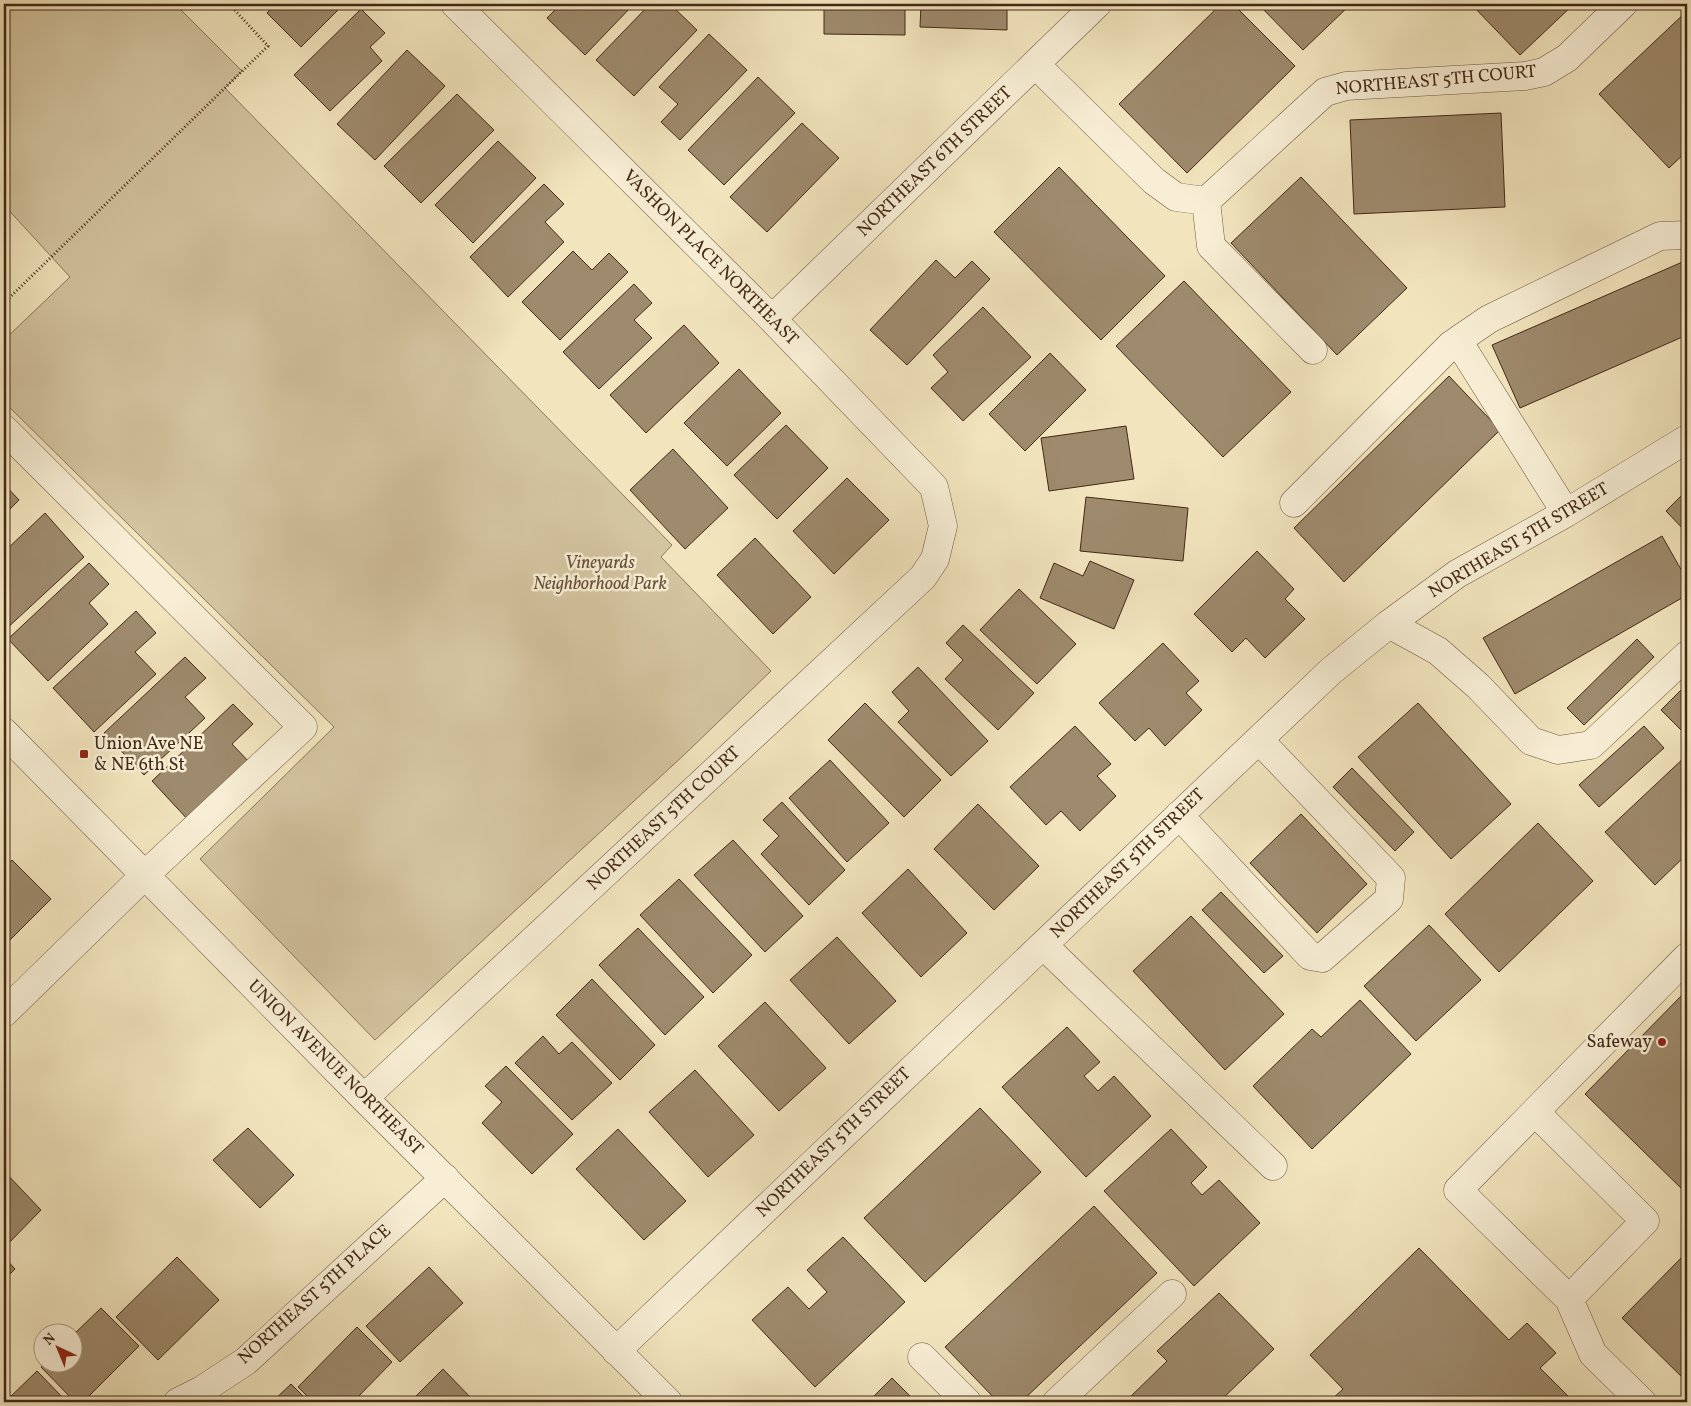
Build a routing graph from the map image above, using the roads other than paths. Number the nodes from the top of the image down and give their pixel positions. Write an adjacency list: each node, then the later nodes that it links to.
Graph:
1 (455, 4): 7 (street, VASHON PLACE NORTHEAST)
2 (1097, 4): 4 (street, NORTHEAST 6TH STREET)
3 (1623, 4): 5 (street, NORTHEAST 5TH COURT)
4 (1036, 65): 5 (street); 7 (street, NORTHEAST 6TH STREET)
5 (1206, 201): 9 (street)
6 (1687, 235): 8 (street)
7 (772, 319): 14 (street, VASHON PLACE NORTHEAST)
8 (1458, 341): 12 (street); 13 (street)
9 (1312, 350)
10 (4, 429): 20 (street)
11 (1687, 439): 13 (street, NORTHEAST 5TH STREET)
12 (1294, 502)
13 (1566, 513): 15 (street, NORTHEAST 5TH STREET)
14 (943, 526): 24 (street, NORTHEAST 5TH COURT)
15 (1389, 624): 16 (street); 18 (street, NORTHEAST 5TH STREET)
16 (1687, 655)
17 (4, 732): 20 (street, UNION AVENUE NORTHEAST)
18 (1259, 740): 19 (street, NORTHEAST 5TH STREET); 19 (street)
19 (1179, 815): 21 (street, NORTHEAST 5TH STREET)
20 (145, 875): 23 (street); 24 (street, UNION AVENUE NORTHEAST)
21 (1043, 945): 26 (street); 30 (street, NORTHEAST 5TH STREET)
22 (1687, 957): 25 (street)
23 (4, 1013)
24 (364, 1098): 27 (street, UNION AVENUE NORTHEAST)
25 (1535, 1112): 29 (street); 29 (street)
26 (1273, 1166)
27 (445, 1178): 30 (street, UNION AVENUE NORTHEAST); 32 (street, NORTHEAST 5TH PLACE)
28 (1172, 1294): 35 (street)
29 (1568, 1298): 36 (street)
30 (616, 1352): 33 (street, UNION AVENUE NORTHEAST)
31 (922, 1357): 34 (street)
32 (178, 1402)
33 (668, 1402)
34 (968, 1402)
35 (1057, 1402)
36 (1642, 1402)

